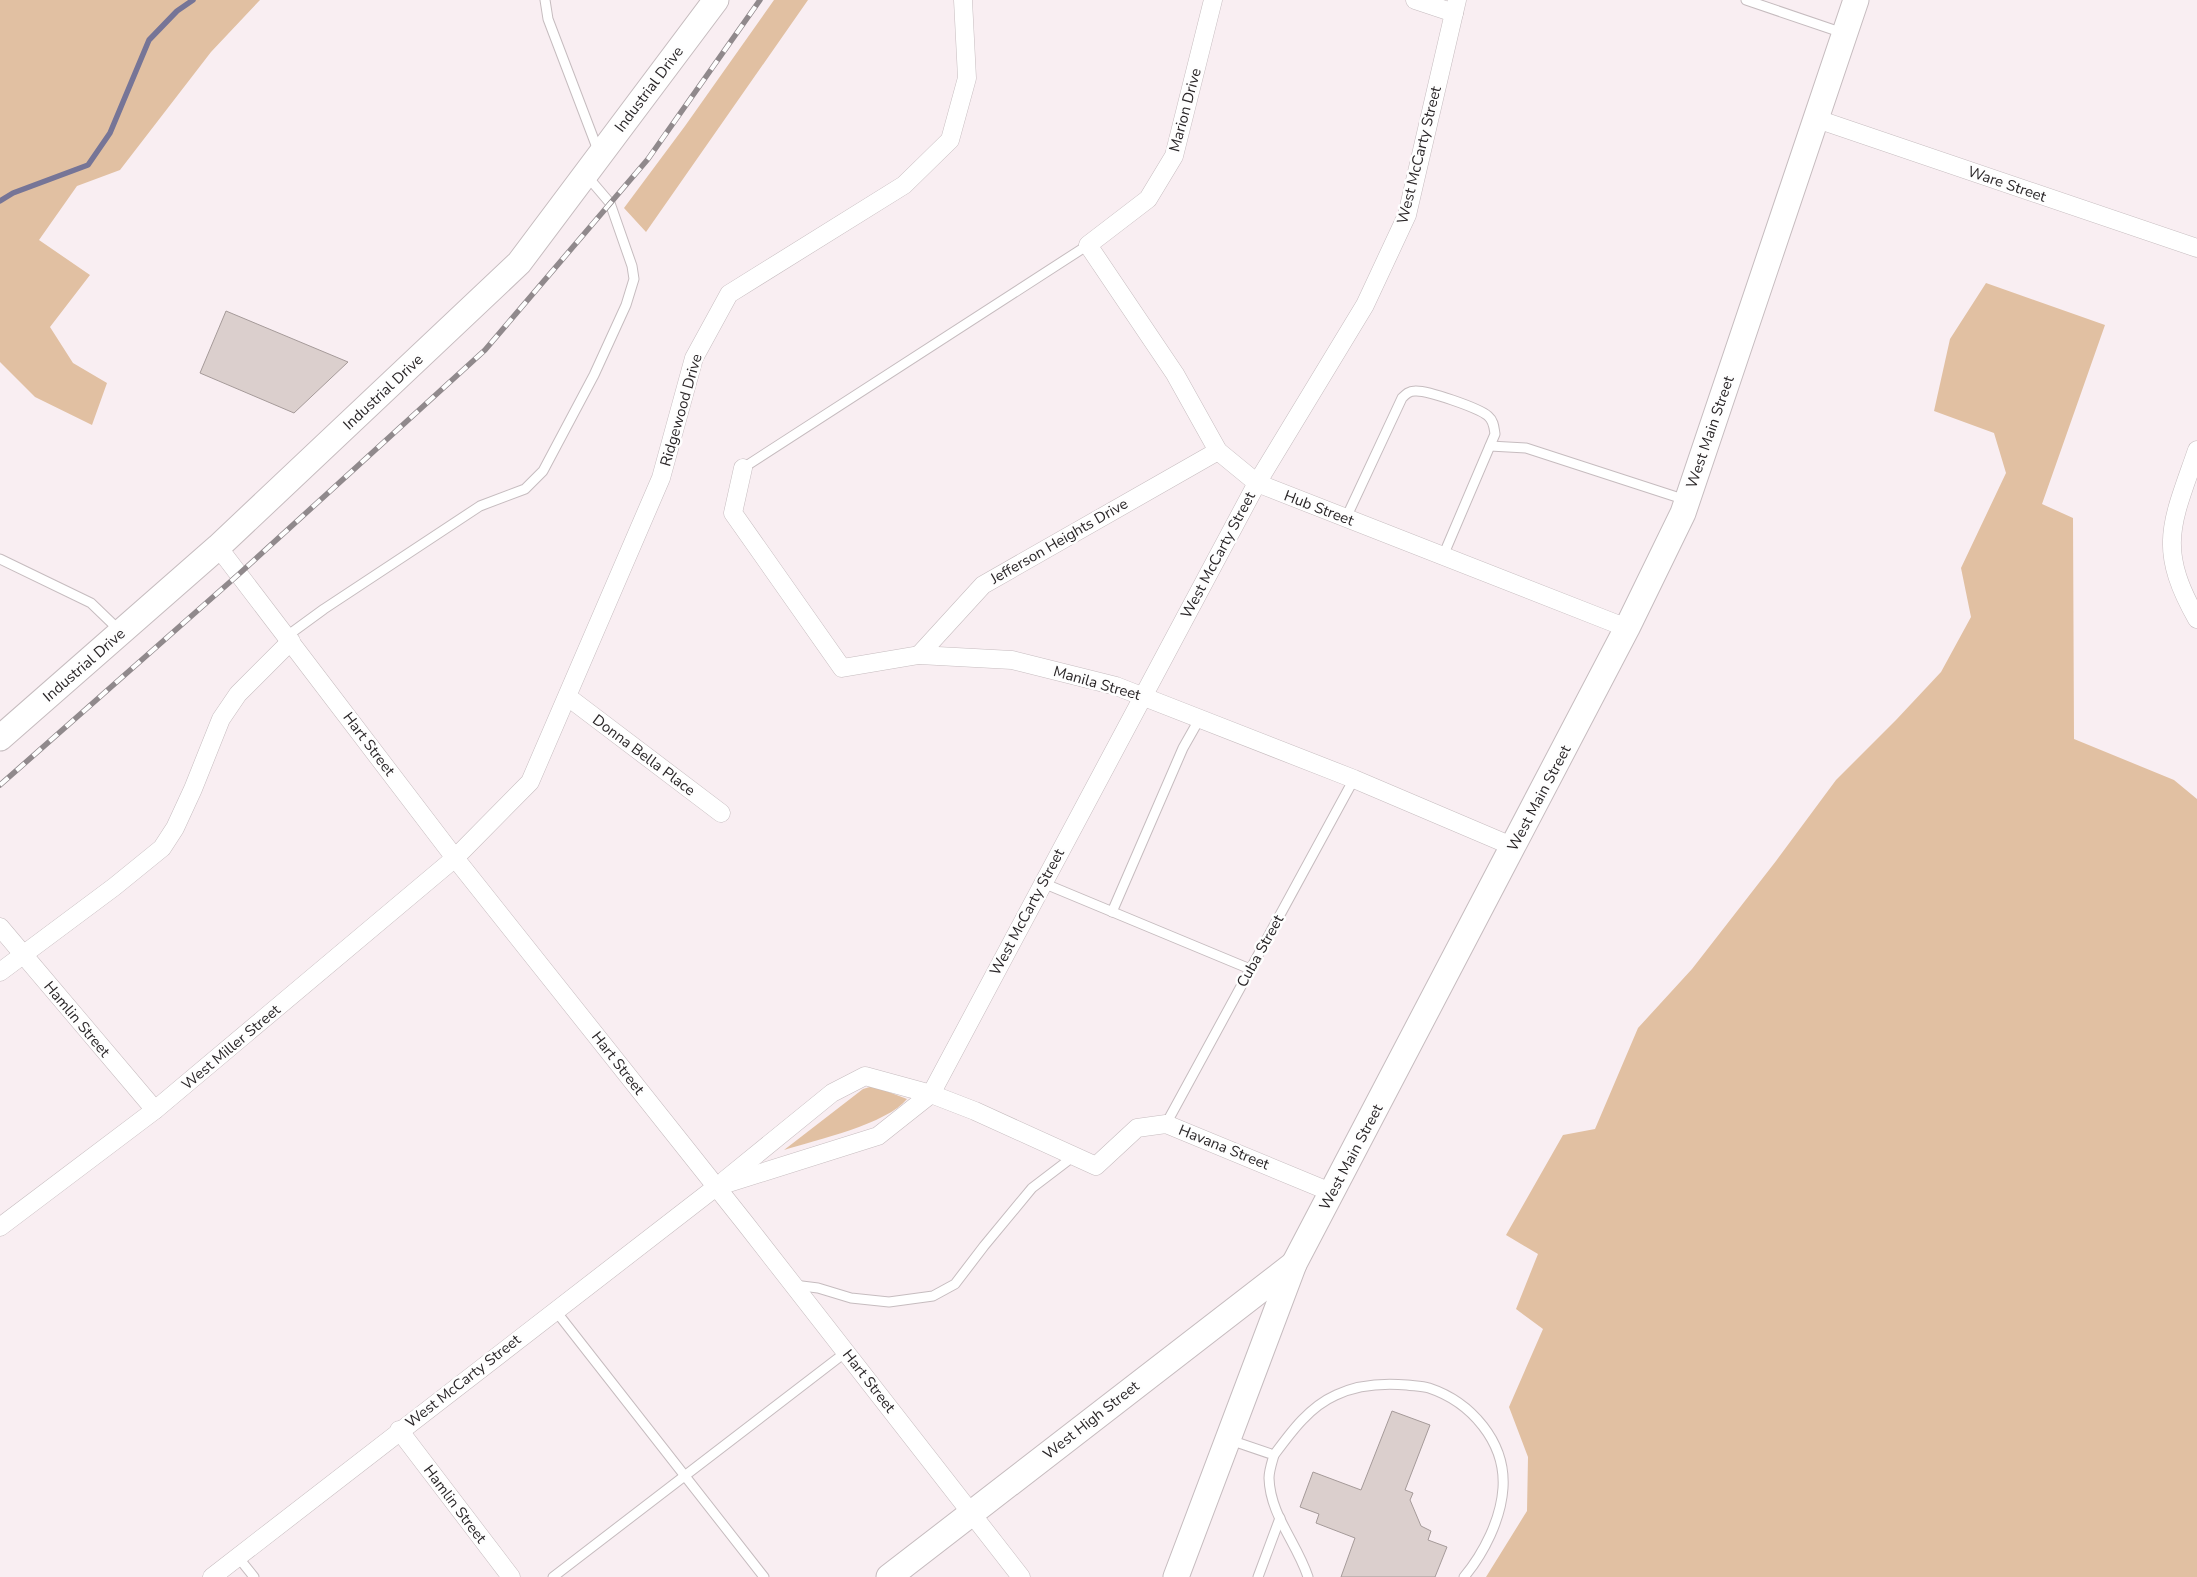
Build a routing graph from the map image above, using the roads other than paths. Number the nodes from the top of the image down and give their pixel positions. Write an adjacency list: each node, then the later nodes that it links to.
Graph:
1 (545, 0): 11 (lane)
2 (963, 0): 30 (street, Ridgewood Drive)
3 (1213, 0): 12 (street, Marion Drive)
4 (1415, 0): 8 (street)
5 (1746, 0): 9 (lane)
6 (1856, 0): 9 (main road, West Main Street)
7 (709, 2): 11 (main road, Industrial Drive)
8 (1455, 6): 18 (street, West McCarty Street)
9 (1846, 34): 10 (main road, West Main Street)
10 (1817, 119): 13 (street, Ware Street); 19 (main road, West Main Street)
11 (593, 165): 21 (main road, Industrial Drive); 27 (lane)
12 (1088, 245): 16 (street, Hub Street); 17 (lane)
13 (2197, 248)
14 (1490, 446): 19 (lane); 20 (lane); 22 (lane)
15 (2197, 450): 24 (street)
16 (1218, 451): 18 (street, Hub Street); 28 (street, Jefferson Heights Drive)
17 (743, 468): 28 (street, Manila Street)
18 (1257, 483): 20 (street, Hub Street); 29 (street, West McCarty Street)
19 (1687, 500): 25 (main road, West Main Street)
20 (1346, 518): 22 (street, Hub Street)
21 (218, 547): 26 (main road, Industrial Drive); 27 (street, Hart Street)
22 (1443, 556): 25 (street, Hub Street)
23 (0, 559): 26 (lane)
24 (2197, 619)
25 (1627, 628): 35 (main road, West Main Street)
26 (121, 632): 32 (main road, Industrial Drive)
27 (289, 639): 36 (street, Hart Street); 40 (street)
28 (919, 655): 29 (street, Manila Street)
29 (1143, 696): 31 (street, Manila Street); 37 (street, West McCarty Street)
30 (568, 697): 34 (street, Donna Bella Place); 36 (street, Ridgewood Drive)
31 (1200, 718): 33 (street, Manila Street); 38 (lane)
32 (0, 738)
33 (1354, 779): 35 (street, Manila Street); 41 (lane, Cuba Street)
34 (720, 813)
35 (1514, 847): 48 (main road, West Main Street)
36 (455, 858): 44 (street, West Miller Street); 47 (street, Hart Street)
37 (1043, 883): 38 (lane); 43 (street, West McCarty Street)
38 (1112, 912): 41 (lane)
39 (0, 927): 40 (street, Hamlin Street)
40 (23, 955): 42 (street); 44 (street, Hamlin Street)
41 (1250, 969): 45 (lane, Cuba Street)
42 (0, 972)
43 (930, 1094): 46 (street, Havana Street); 47 (street, West McCarty Street); 47 (street, West McCarty Street)
44 (155, 1110): 49 (street, West Miller Street)
45 (1166, 1124): 46 (street, Havana Street); 48 (street, Havana Street)
46 (1074, 1156): 51 (lane)
47 (716, 1187): 51 (street, Hart Street); 52 (street, West McCarty Street)
48 (1333, 1193): 50 (main road, West Main Street)
49 (0, 1228)
50 (1294, 1264): 55 (main road, West Main Street); 58 (main road, West High Street)
51 (794, 1285): 53 (street, Hart Street)
52 (555, 1310): 54 (street, West McCarty Street); 57 (lane)
53 (846, 1352): 57 (lane); 58 (street, Hart Street)
54 (399, 1430): 60 (street, West McCarty Street); 63 (street, Hamlin Street)
55 (1228, 1439): 56 (lane); 68 (main road, West Main Street)
56 (1274, 1455): 59 (lane); 71 (lane)
57 (684, 1476): 64 (lane); 65 (lane)
58 (972, 1512): 66 (main road, West High Street); 67 (street, Hart Street)
59 (1280, 1518): 69 (lane); 70 (lane)
60 (238, 1557): 61 (street, West McCarty Street); 62 (lane)
61 (212, 1577)
62 (254, 1577)
63 (511, 1577)
64 (553, 1577)
65 (764, 1577)
66 (889, 1577)
67 (1022, 1577)
68 (1176, 1577)
69 (1258, 1577)
70 (1308, 1577)
71 (1464, 1577)

